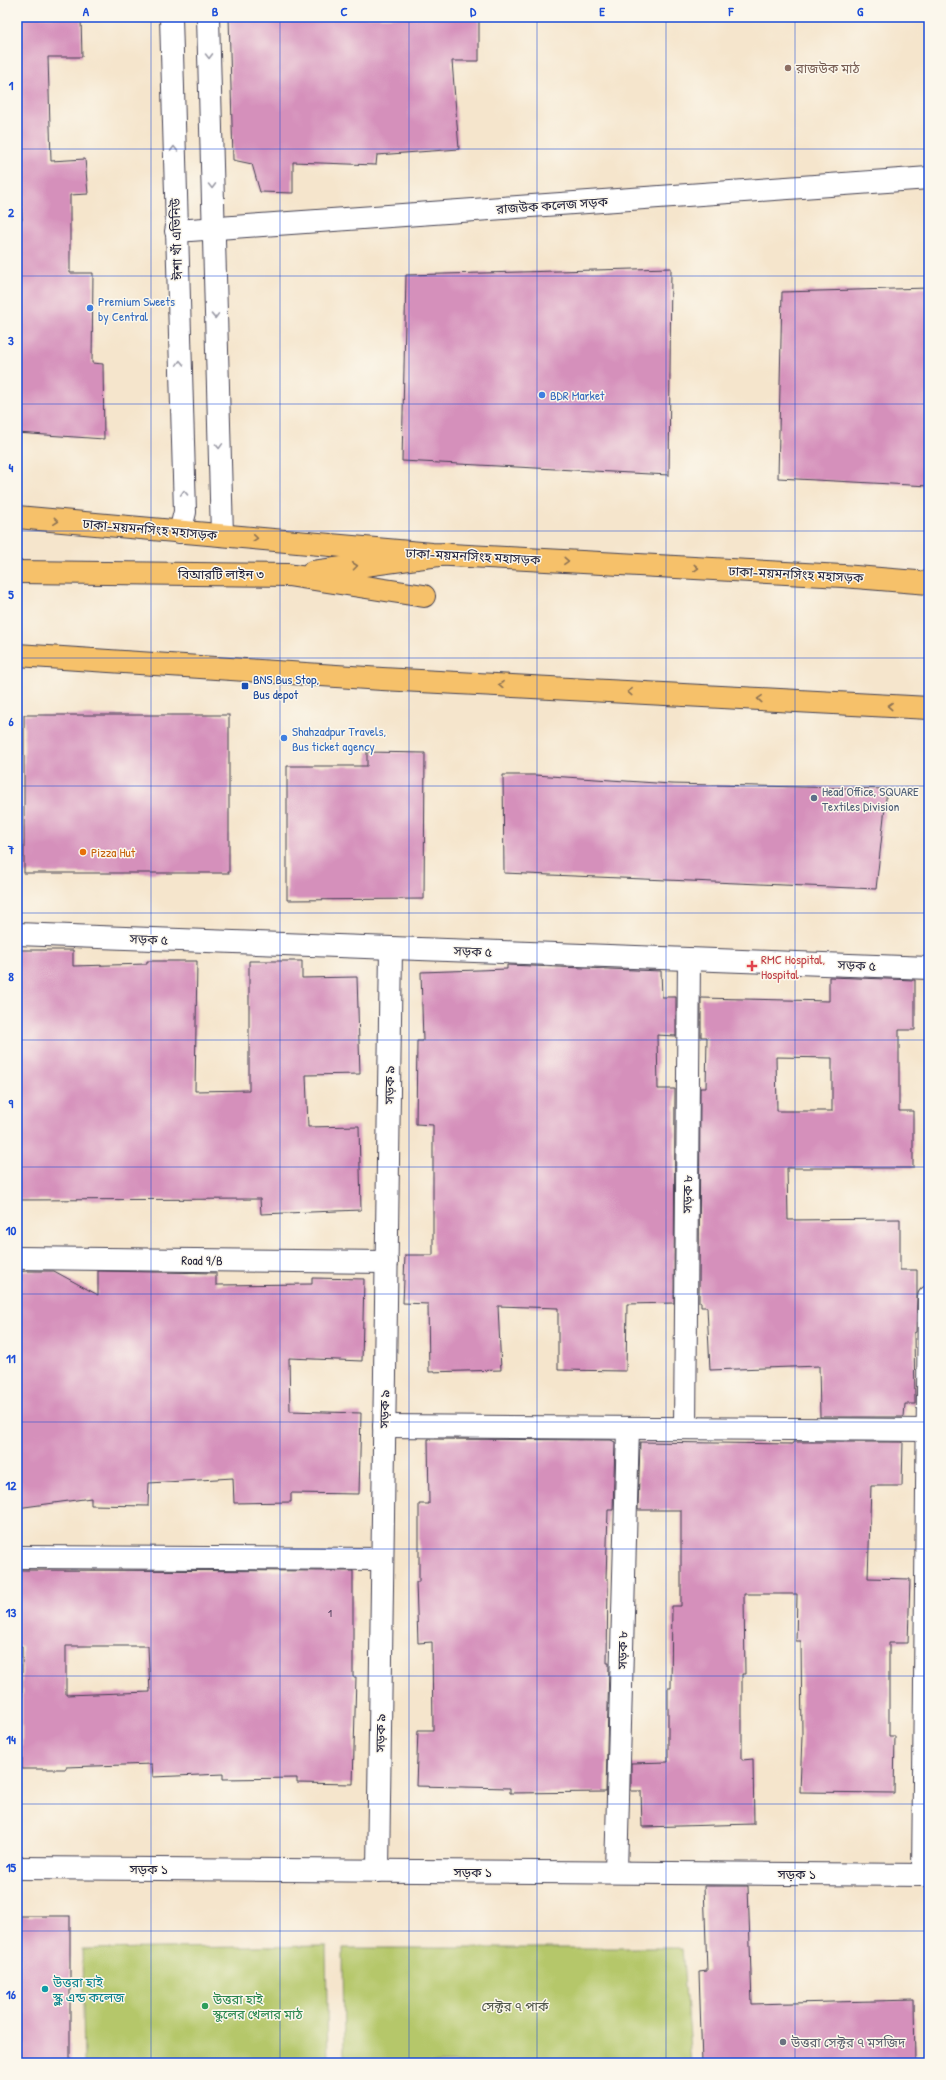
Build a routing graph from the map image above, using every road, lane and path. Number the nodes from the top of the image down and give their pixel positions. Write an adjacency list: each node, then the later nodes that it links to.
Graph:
1 (171, 17): 5 (street, ঈশা খাঁ এভিনিউ, one-way to 1)
2 (208, 17): 4 (street, one-way to 4)
3 (929, 178): 4 (street, রাজউক কলেজ সড়ক)
4 (212, 229): 5 (street, রাজউক কলেজ সড়ক); 8 (street, one-way to 8)
5 (176, 232): 7 (street, ঈশা খাঁ এভিনিউ, one-way to 5)
6 (17, 518): 7 (highway, ঢাকা-ময়মনসিংহ মহাসড়ক, one-way to 7)
7 (180, 532): 8 (highway, ঢাকা-ময়মনসিংহ মহাসড়ক)
8 (222, 535): 9 (highway, ঢাকা-ময়মনসিংহ মহাসড়ক, one-way to 9)
9 (446, 554): 11 (highway, one-way to 9); 12 (highway, ঢাকা-ময়মনসিংহ মহাসড়ক, one-way to 12)
10 (17, 572): 11 (highway, বিআরটি লাইন ৩)
11 (288, 575): 13 (highway, বিআরটি লাইন ৩)
12 (929, 583)
13 (424, 596)
14 (17, 655): 15 (highway, one-way to 14)
15 (929, 708)
16 (17, 934): 17 (street, সড়ক ৫)
17 (391, 948): 18 (street, সড়ক ৫); 21 (street, সড়ক ৯)
18 (689, 959): 19 (street, সড়ক ৫); 25 (street, সড়ক ৮)
19 (929, 968)
20 (17, 1258): 21 (street, Road 9/B)
21 (387, 1262): 23 (street, সড়ক ৯)
22 (929, 1297): 26 (street)
23 (384, 1426): 24 (street); 28 (street, সড়ক ৯)
24 (628, 1428): 25 (street); 31 (street, সড়ক ৮)
25 (685, 1428): 26 (street)
26 (927, 1430): 32 (street)
27 (17, 1557): 28 (street)
28 (382, 1558): 30 (street, সড়ক ৯)
29 (17, 1868): 30 (street, সড়ক ১)
30 (378, 1871): 31 (street, সড়ক ১)
31 (616, 1872): 32 (street, সড়ক ১)
32 (926, 1875)

